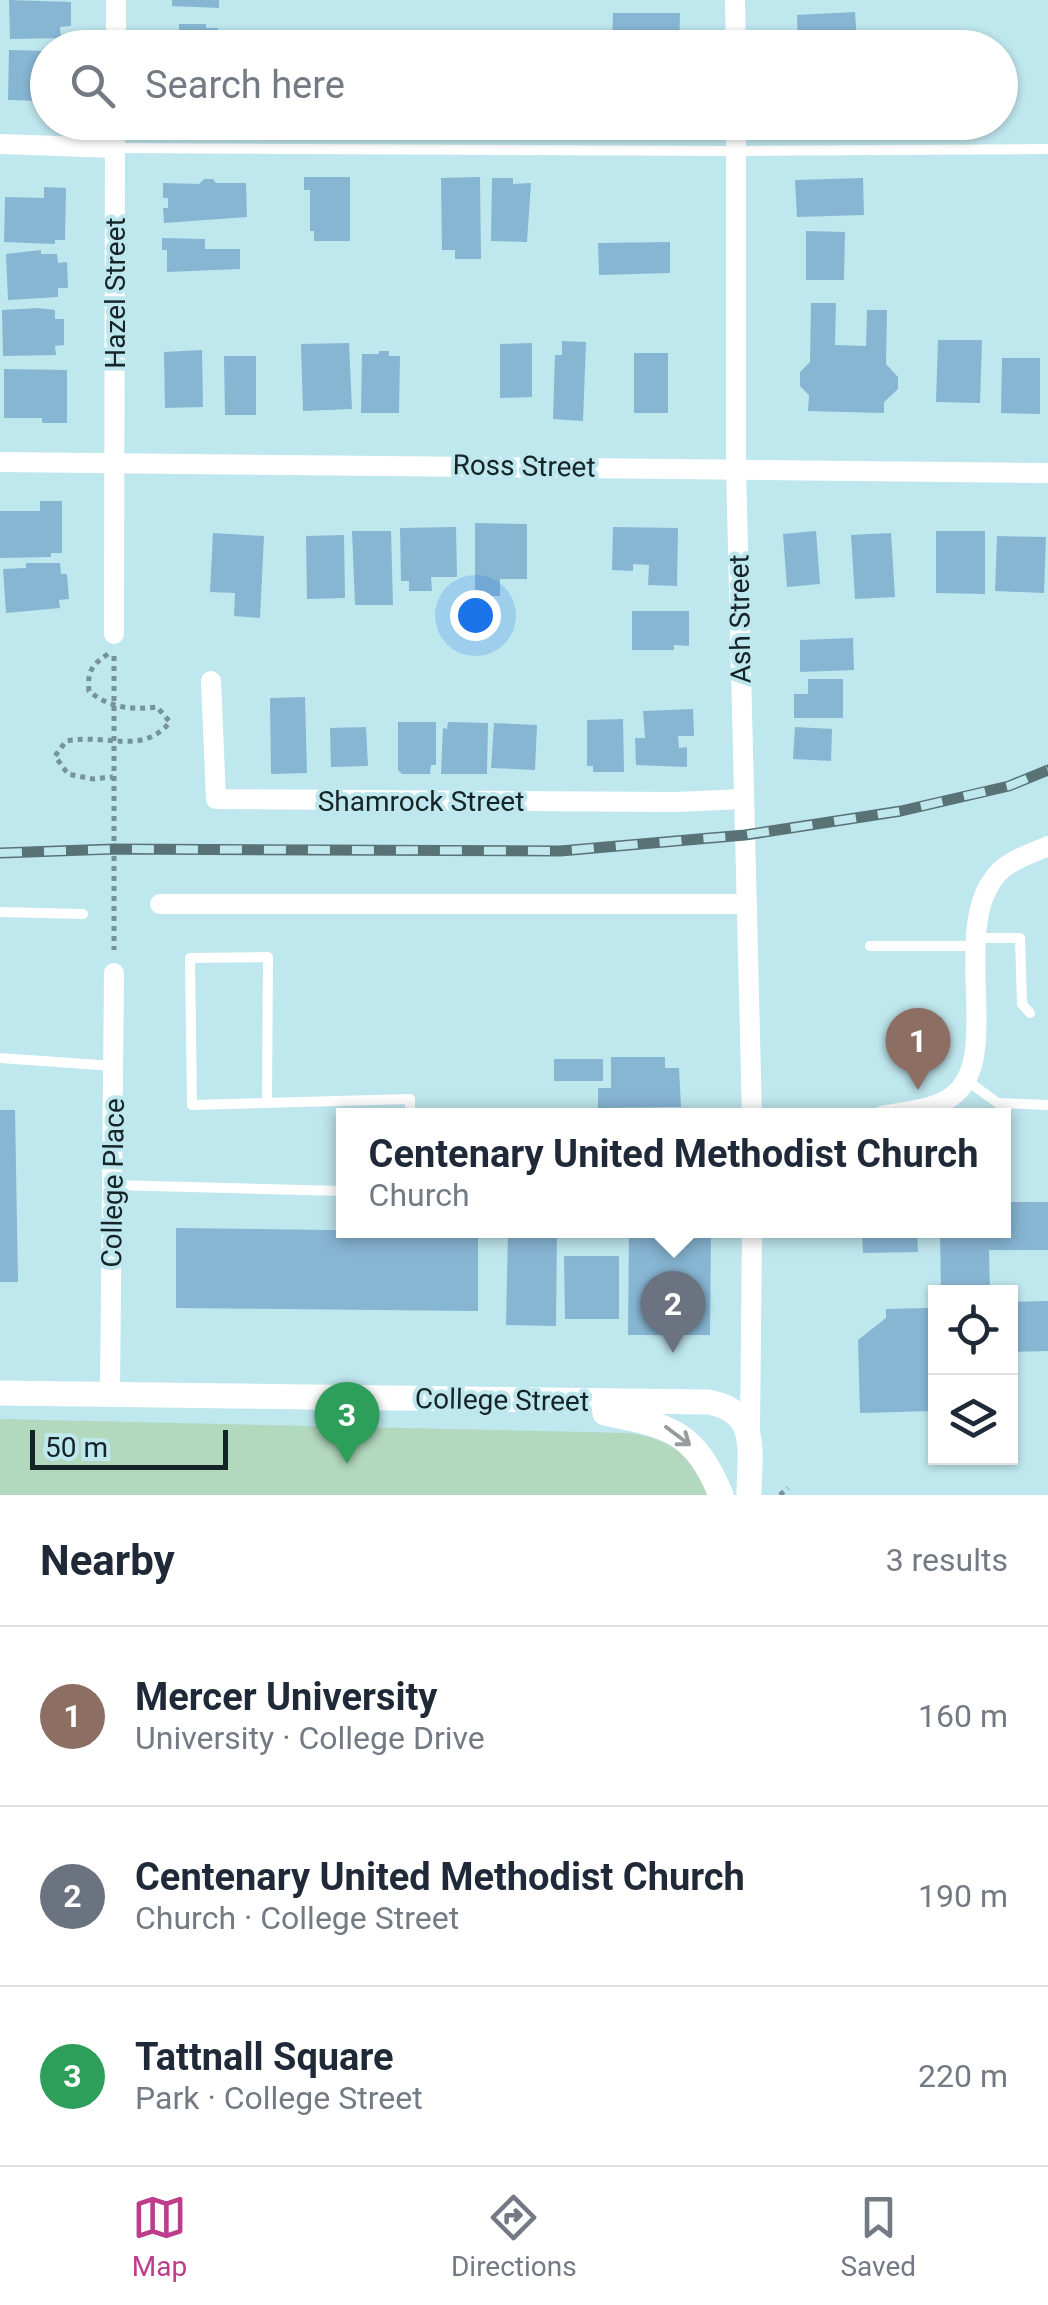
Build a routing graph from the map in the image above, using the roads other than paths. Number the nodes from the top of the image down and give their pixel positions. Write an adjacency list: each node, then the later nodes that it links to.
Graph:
1 (116, 0): 3 (street)
2 (735, 0): 4 (street)
3 (116, 30)
4 (736, 30)
5 (115, 140): 8 (street, Hazel Street)
6 (737, 140): 10 (street, Ash Street)
7 (0, 144): 8 (street)
8 (115, 148): 10 (lane); 12 (street, Hazel Street)
9 (1048, 148): 10 (lane)
10 (737, 151): 13 (street, Ash Street)
11 (0, 462): 12 (street, Ross Street)
12 (116, 464): 13 (street, Ross Street); 15 (street)
13 (736, 468): 14 (street, Ross Street); 17 (street, Ash Street)
14 (1048, 473)
15 (114, 634)
16 (211, 681): 17 (street, Shamrock Street)
17 (744, 799): 20 (street, Ash Street)
18 (1048, 846): 23 (street)
19 (160, 904): 20 (street)
20 (746, 904): 33 (street, Ash Street)
21 (0, 912): 22 (lane)
22 (83, 914)
23 (976, 942): 24 (lane); 26 (lane); 29 (street)
24 (870, 946)
25 (114, 973): 28 (street, College Place)
26 (1030, 1012)
27 (0, 1058): 28 (lane)
28 (114, 1066): 35 (street, College Place)
29 (966, 1080): 31 (lane); 34 (street)
30 (267, 1103): 30 (lane); 32 (lane)
31 (1048, 1105)
32 (410, 1108)
33 (752, 1108)
34 (918, 1108)
35 (114, 1184): 36 (lane); 39 (street, College Place)
36 (336, 1191)
37 (752, 1238): 41 (street)
38 (0, 1393): 39 (street, College Street)
39 (110, 1394): 40 (street, College Street)
40 (551, 1402): 41 (street, College Street); 42 (street, one-way to 42)
41 (750, 1434): 43 (street)
42 (722, 1495)
43 (748, 1495)

